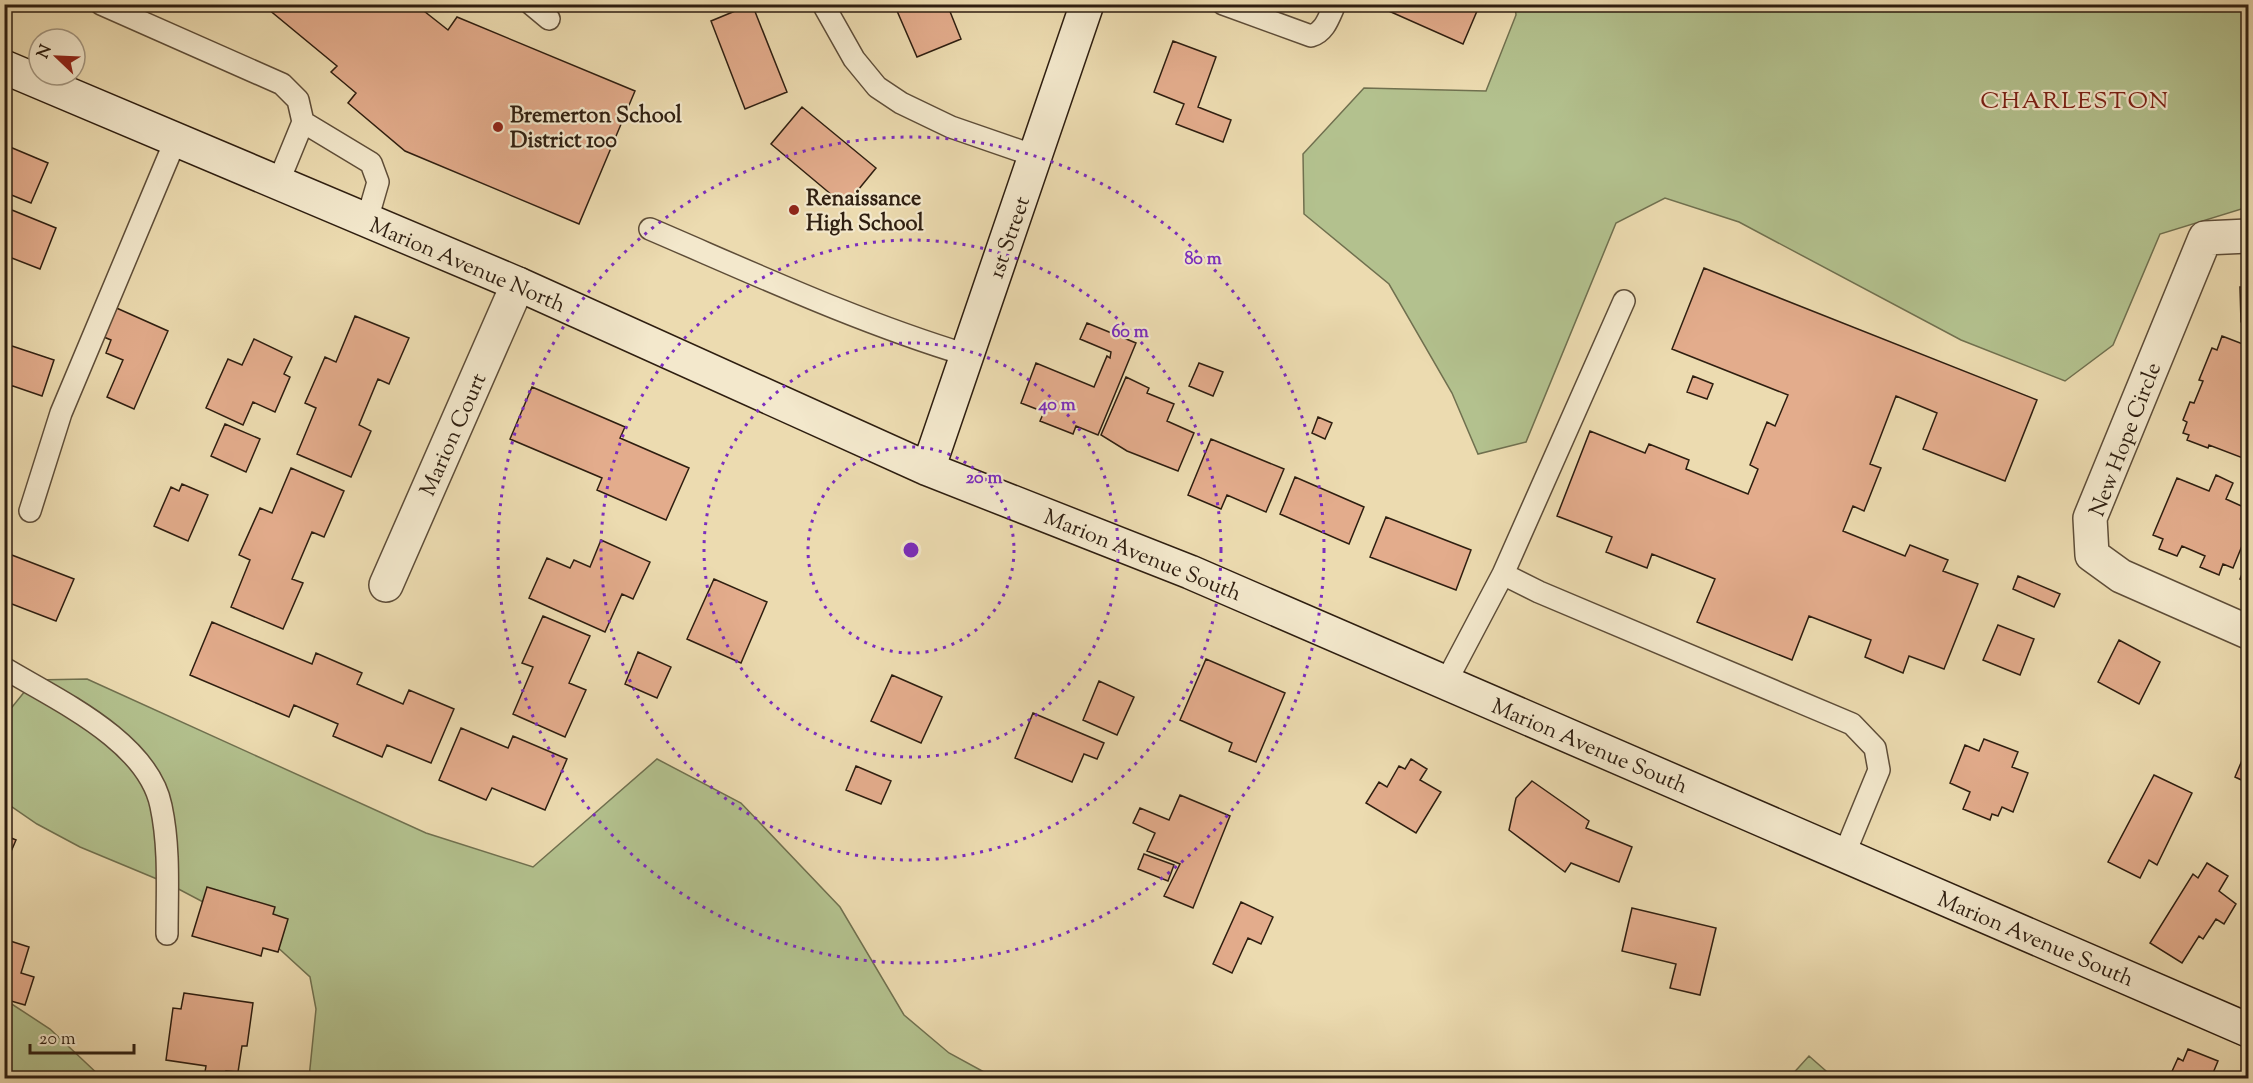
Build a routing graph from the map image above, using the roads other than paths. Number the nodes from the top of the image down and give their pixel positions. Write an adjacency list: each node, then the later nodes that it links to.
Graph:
1 (101, 4): 9 (lane)
2 (531, 4): 7 (lane)
3 (823, 4): 11 (lane)
4 (1087, 4): 11 (main road, 1st Street)
5 (1223, 4): 6 (lane)
6 (1335, 4)
7 (549, 19)
8 (4, 67): 10 (main road, Marion Avenue North)
9 (303, 122): 12 (lane); 13 (lane)
10 (176, 139): 12 (main road, Marion Avenue North); 20 (lane)
11 (1035, 156): 18 (main road, 1st Street)
12 (278, 183): 13 (main road, Marion Avenue North)
13 (367, 220): 16 (main road, Marion Avenue North)
14 (650, 229): 18 (lane)
15 (2248, 236): 23 (main road, New Hope Circle)
16 (518, 284): 19 (main road, Marion Avenue North); 22 (main road, Marion Court)
17 (1624, 301): 21 (lane)
18 (967, 355): 19 (main road, 1st Street)
19 (928, 469): 25 (main road, Marion Avenue South)
20 (30, 512)
21 (1503, 574): 25 (lane); 26 (lane)
22 (386, 585)
23 (2248, 632)
24 (4, 668): 27 (lane)
25 (1446, 682): 26 (main road, Marion Avenue South)
26 (1844, 855): 28 (main road, Marion Avenue South)
27 (167, 934)
28 (2248, 1030)

